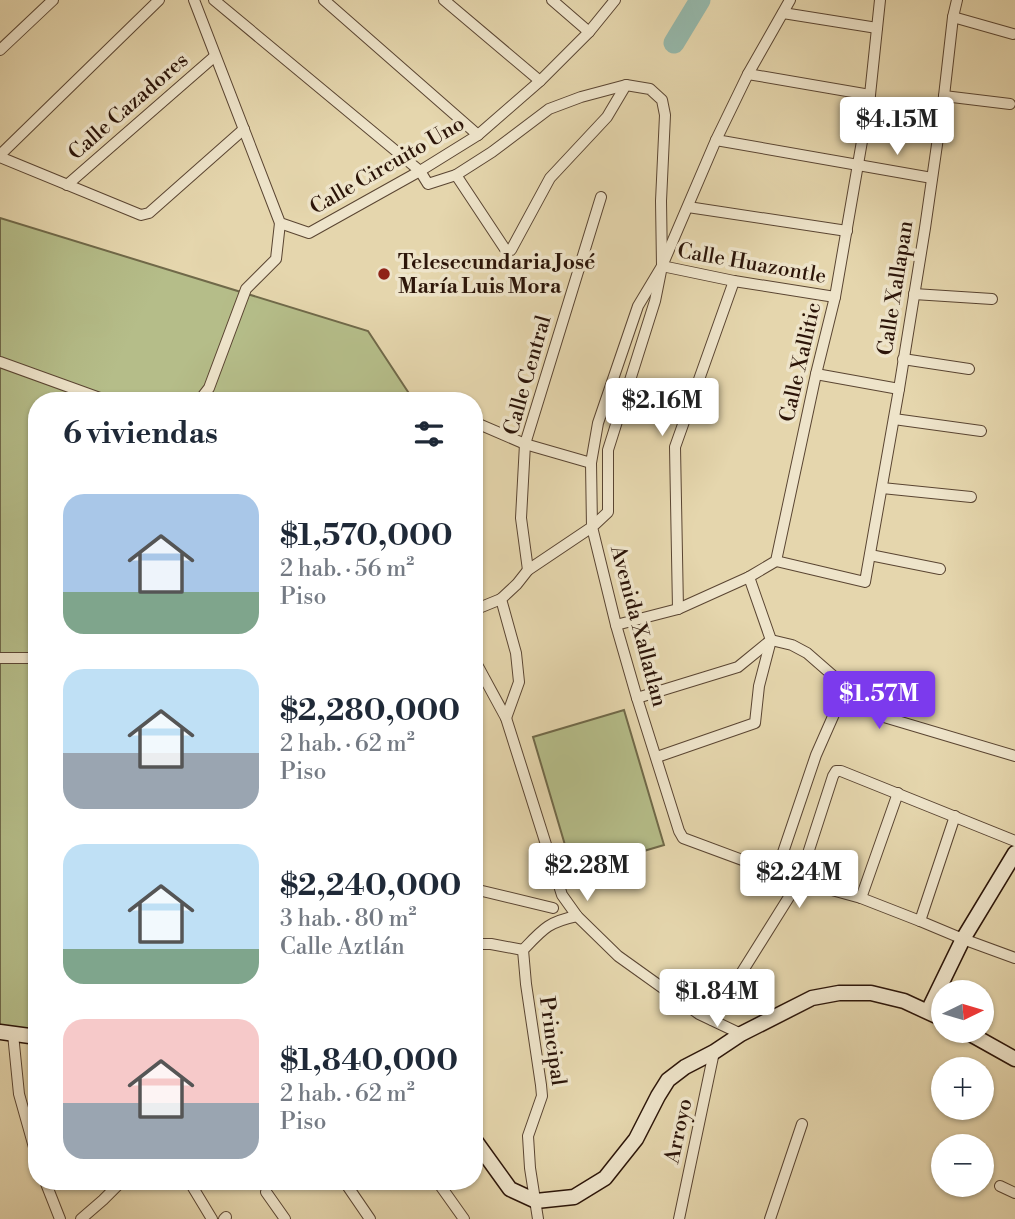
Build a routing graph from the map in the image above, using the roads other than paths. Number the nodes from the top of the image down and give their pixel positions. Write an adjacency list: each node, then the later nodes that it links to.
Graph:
1 (53, 0): 17 (street)
2 (159, 0): 28 (street)
3 (194, 0): 18 (street)
4 (214, 0): 30 (street)
5 (324, 0): 26 (street)
6 (444, 0): 20 (street)
7 (552, 0): 15 (street)
8 (615, 0): 15 (street, Calle Circuito Uno)
9 (790, 0): 12 (street, Avenida Xallatlan)
10 (880, 0): 14 (street, Calle Xallitic)
11 (957, 0): 13 (street, Calle Xallapan)
12 (783, 13): 14 (street); 19 (street, Avenida Xallatlan)
13 (953, 17): 16 (street); 23 (street, Calle Xallapan)
14 (877, 28): 22 (street, Calle Xallitic)
15 (589, 32): 20 (street, Calle Circuito Uno)
16 (1013, 34)
17 (0, 50)
18 (215, 56): 25 (street); 33 (street, Calle Cazadores)
19 (748, 74): 22 (street); 27 (street, Avenida Xallatlan)
20 (540, 81): 26 (street, Calle Circuito Uno)
21 (626, 85): 31 (street); 31 (street); 38 (street)
22 (870, 95): 29 (street, Calle Xallitic)
23 (944, 96): 24 (street); 32 (street, Calle Xallapan)
24 (1010, 104)
25 (244, 129): 33 (street); 36 (street)
26 (478, 135): 30 (street, Calle Circuito Uno)
27 (716, 140): 29 (street); 35 (street, Avenida Xallatlan)
28 (0, 156): 33 (street)
29 (858, 166): 32 (street); 37 (street, Calle Xallitic)
30 (420, 171): 31 (street); 36 (street, Calle Circuito Uno)
31 (456, 175)
32 (932, 178): 40 (street, Calle Xallapan)
33 (67, 185)
34 (601, 197): 54 (street, Calle Central)
35 (688, 207): 37 (street); 38 (street, Avenida Xallatlan)
36 (280, 223): 49 (street)
37 (847, 231): 41 (street, Calle Xallitic)
38 (662, 266): 39 (street, Calle Huazontle); 53 (street); 55 (street, Avenida Xallatlan)
39 (734, 281): 41 (street, Calle Huazontle); 67 (street)
40 (914, 294): 42 (street); 43 (street, Calle Xallapan)
41 (835, 297): 46 (street, Calle Xallitic)
42 (992, 299)
43 (903, 359): 45 (street); 47 (street, Calle Xallapan)
44 (0, 362): 48 (street)
45 (970, 369)
46 (816, 374): 47 (street); 61 (street, Calle Xallitic)
47 (899, 389): 50 (street, Calle Xallapan)
48 (83, 392)
49 (205, 392)
50 (894, 419): 52 (street); 57 (street, Calle Xallapan)
51 (483, 426): 54 (street)
52 (981, 431)
53 (594, 443): 55 (street); 56 (street)
54 (525, 444): 56 (street); 63 (street, Calle Central)
55 (608, 450): 59 (street, Avenida Xallatlan)
56 (591, 463): 59 (street)
57 (882, 488): 58 (street); 60 (street, Calle Xallapan)
58 (971, 497)
59 (592, 527): 63 (street); 68 (street, Avenida Xallatlan)
60 (870, 555): 61 (street, Calle Xallapan); 62 (street)
61 (776, 561): 64 (street)
62 (940, 569)
63 (528, 570): 65 (street)
64 (749, 577): 67 (street); 69 (street)
65 (501, 599): 66 (street); 75 (street)
66 (483, 606)
67 (678, 609): 68 (street)
68 (616, 625): 74 (street, Avenida Xallatlan)
69 (771, 640): 73 (street); 74 (street); 77 (street)
70 (28, 658): 71 (street)
71 (0, 659)
72 (483, 676): 75 (street)
73 (846, 687): 76 (street); 83 (street)
74 (637, 698): 77 (street, Avenida Xallatlan)
75 (506, 718): 86 (street)
76 (1015, 756)
77 (656, 757): 83 (street, Avenida Xallatlan)
78 (898, 793): 79 (street); 84 (street); 87 (street)
79 (955, 816): 80 (street); 90 (street)
80 (1015, 841)
81 (1015, 853): 82 (street)
82 (1010, 871): 92 (street)
83 (776, 873): 84 (street)
84 (799, 881): 87 (street); 98 (street)
85 (483, 891): 88 (street)
86 (562, 895): 88 (street); 89 (street)
87 (861, 898): 90 (street)
88 (553, 908): 91 (street)
89 (577, 916): 91 (street); 98 (street)
90 (920, 921): 92 (street)
91 (545, 926): 94 (street)
92 (963, 939): 95 (street); 96 (street)
93 (483, 944): 94 (street)
94 (523, 950): 116 (street, Principal)
95 (1015, 958)
96 (928, 1011): 97 (street); 100 (street)
97 (931, 1013)
98 (712, 1020): 100 (street)
99 (6, 1033): 101 (street); 106 (street)
100 (741, 1034): 103 (street)
101 (28, 1036)
102 (986, 1043): 104 (street)
103 (714, 1052): 116 (street); 123 (street, Arroyo)
104 (1015, 1059)
105 (802, 1124): 124 (street)
106 (28, 1126)
107 (483, 1152): 116 (street)
108 (1000, 1186): 115 (street)
109 (49, 1190): 117 (street)
110 (112, 1190): 118 (street)
111 (194, 1190): 119 (street)
112 (350, 1190): 121 (street)
113 (443, 1190): 122 (street)
114 (266, 1192): 120 (street)
115 (1015, 1193)
116 (536, 1214)
117 (60, 1219)
118 (81, 1219)
119 (212, 1219)
120 (285, 1219)
121 (370, 1219)
122 (464, 1219)
123 (679, 1219)
124 (770, 1219)

